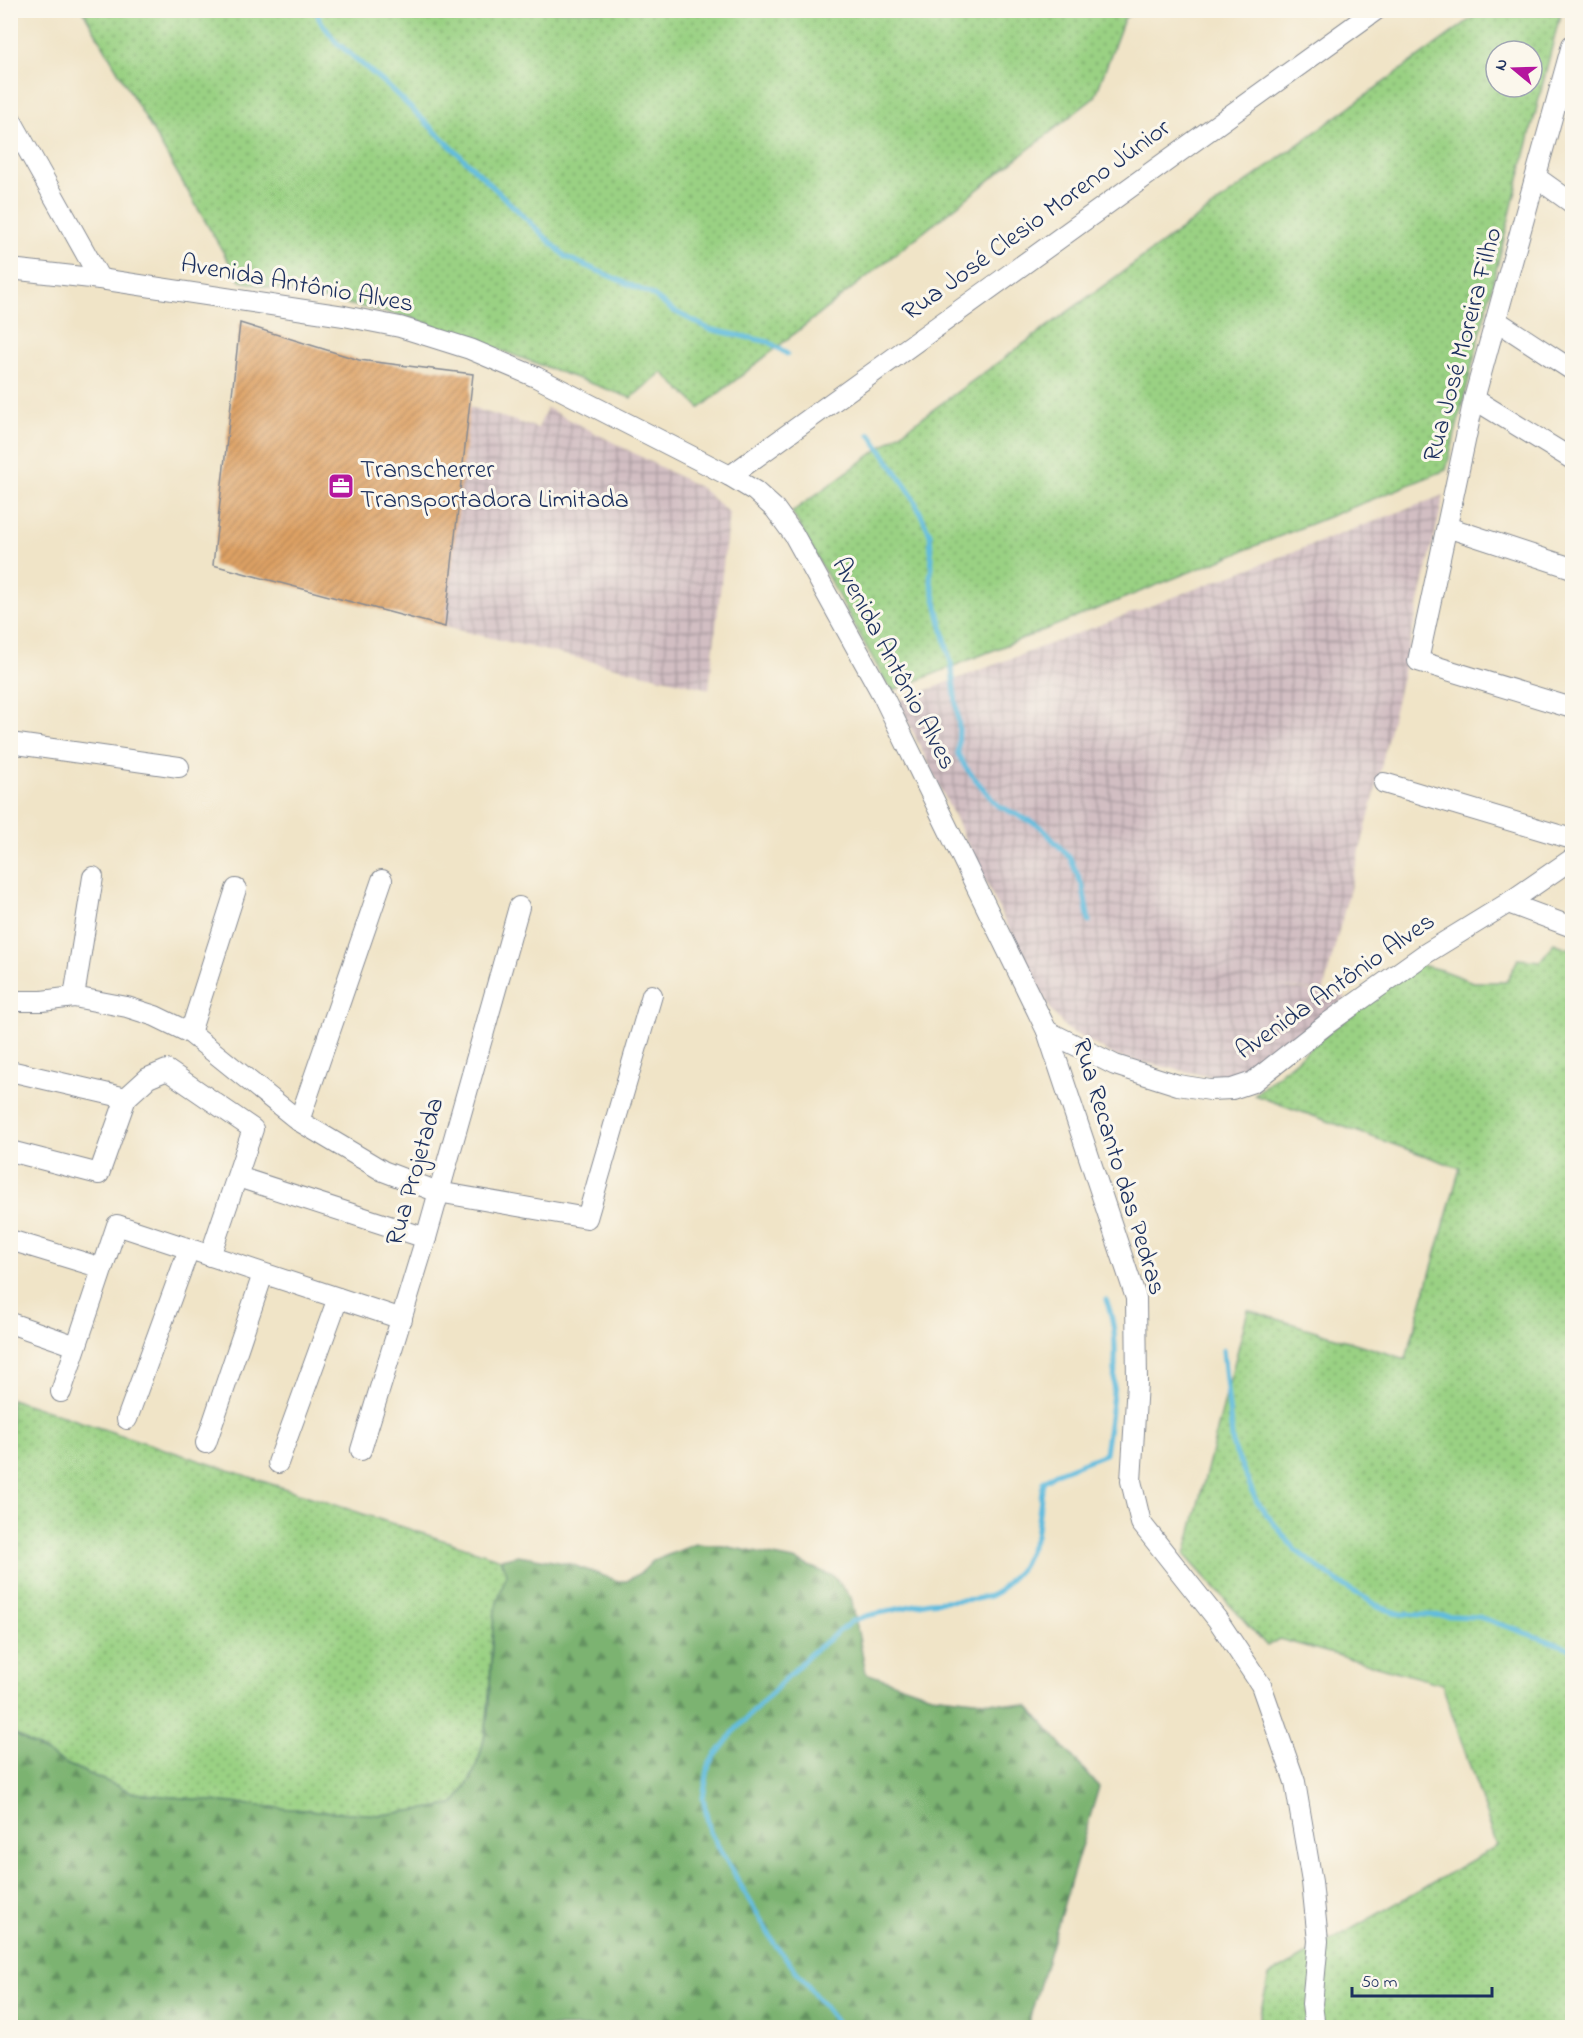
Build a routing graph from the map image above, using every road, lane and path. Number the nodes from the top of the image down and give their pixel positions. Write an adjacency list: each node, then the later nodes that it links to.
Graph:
1 (1376, 10): 12 (street, Rua José Clesio Moreno Júnior)
2 (1572, 45): 4 (street, Rua José Moreira Filho)
3 (10, 118): 7 (street)
4 (1537, 178): 5 (street); 8 (street, Rua José Moreira Filho)
5 (1572, 203)
6 (10, 269): 7 (street, Avenida Antônio Alves)
7 (100, 279): 12 (street, Avenida Antônio Alves)
8 (1497, 321): 9 (street); 10 (street, Rua José Moreira Filho)
9 (1572, 370)
10 (1474, 399): 11 (street); 13 (street, Rua José Moreira Filho)
11 (1572, 459)
12 (730, 476): 30 (street, Avenida Antônio Alves)
13 (1447, 526): 14 (street); 15 (street, Rua José Moreira Filho)
14 (1572, 568)
15 (1572, 708)
16 (10, 743): 17 (street)
17 (179, 767)
18 (1384, 783): 19 (street)
19 (1572, 839)
20 (1572, 859): 24 (street, Avenida Antônio Alves)
21 (93, 877): 28 (street)
22 (382, 879): 34 (street)
23 (236, 890): 31 (street)
24 (1508, 903): 26 (street); 30 (street, Avenida Antônio Alves)
25 (519, 907): 37 (street, Rua Projetada)
26 (1572, 927)
27 (652, 995): 37 (street)
28 (74, 997): 29 (street); 31 (street)
29 (10, 1001)
30 (1047, 1031): 53 (street, Rua Recanto das Pedras)
31 (190, 1033): 34 (street)
32 (10, 1071): 33 (street)
33 (126, 1098): 35 (street); 36 (street)
34 (299, 1121): 37 (street)
35 (10, 1151)
36 (238, 1177): 38 (street); 41 (street)
37 (438, 1192): 38 (street, Rua Projetada)
38 (426, 1238): 45 (street, Rua Projetada)
39 (10, 1240): 42 (street)
40 (189, 1249): 41 (street); 42 (street); 49 (street)
41 (210, 1256): 43 (street)
42 (102, 1268): 47 (street)
43 (262, 1274): 44 (street); 50 (street)
44 (338, 1298): 45 (street); 52 (street)
45 (402, 1319): 51 (street, Rua Projetada)
46 (10, 1323): 47 (street)
47 (76, 1346): 48 (street)
48 (61, 1392)
49 (127, 1419)
50 (206, 1443)
51 (361, 1450)
52 (278, 1463)
53 (1315, 2028)

